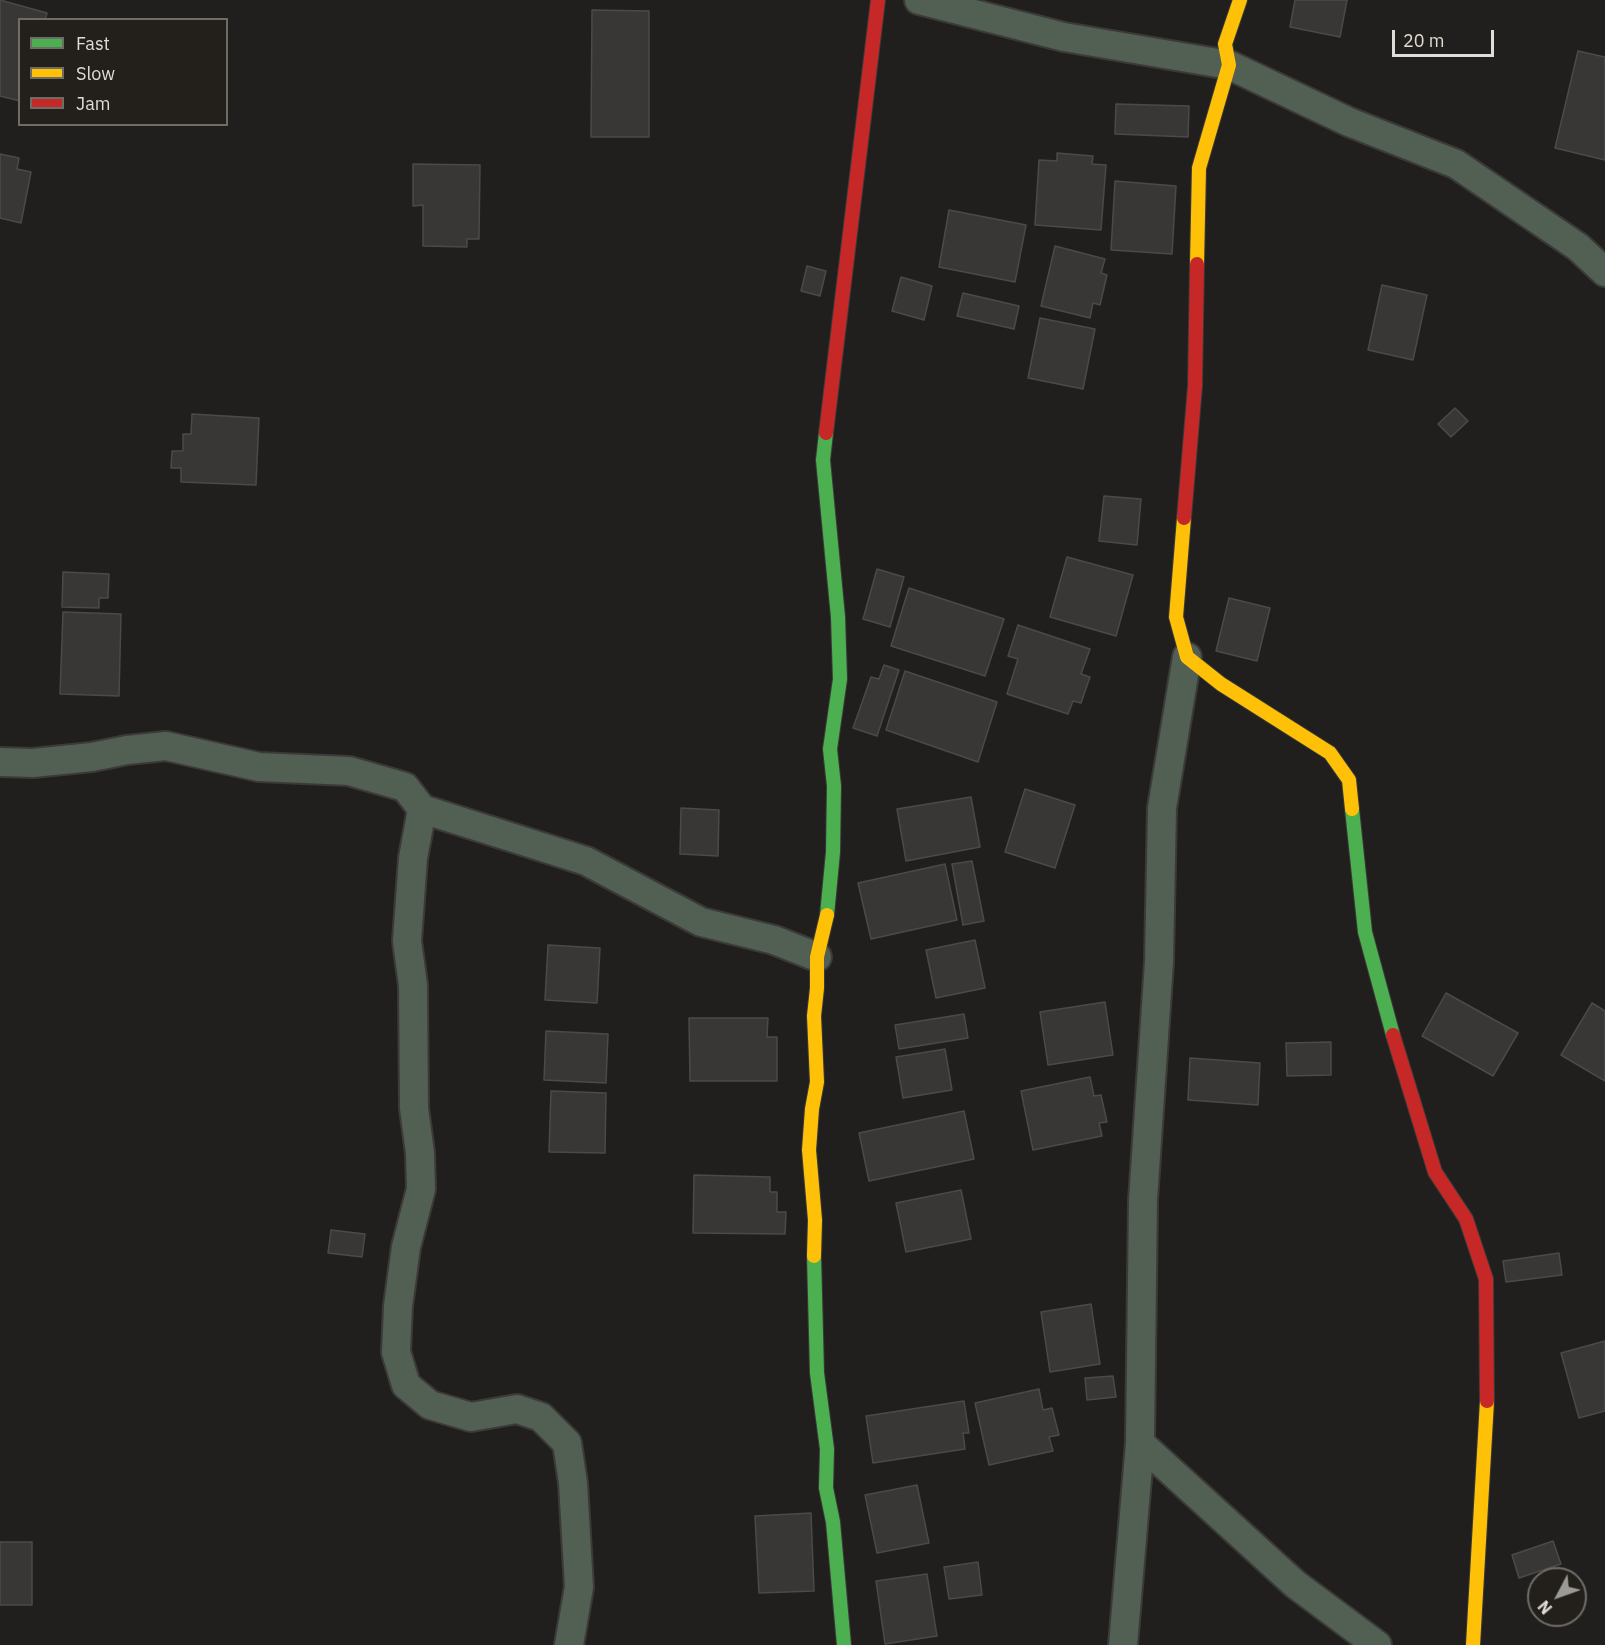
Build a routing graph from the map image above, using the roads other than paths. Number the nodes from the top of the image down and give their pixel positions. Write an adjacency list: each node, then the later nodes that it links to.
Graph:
1 (878, 0): 9 (street)
2 (919, 0): 4 (street)
3 (1240, 0): 4 (street)
4 (1229, 65): 5 (street); 6 (street)
5 (1605, 272)
6 (1187, 657): 10 (street); 15 (street)
7 (0, 762): 8 (street)
8 (422, 809): 9 (street); 11 (street)
9 (817, 957): 12 (street)
10 (1140, 1443): 13 (street); 14 (street)
11 (569, 1645)
12 (844, 1645)
13 (1124, 1645)
14 (1377, 1645)
15 (1473, 1645)

